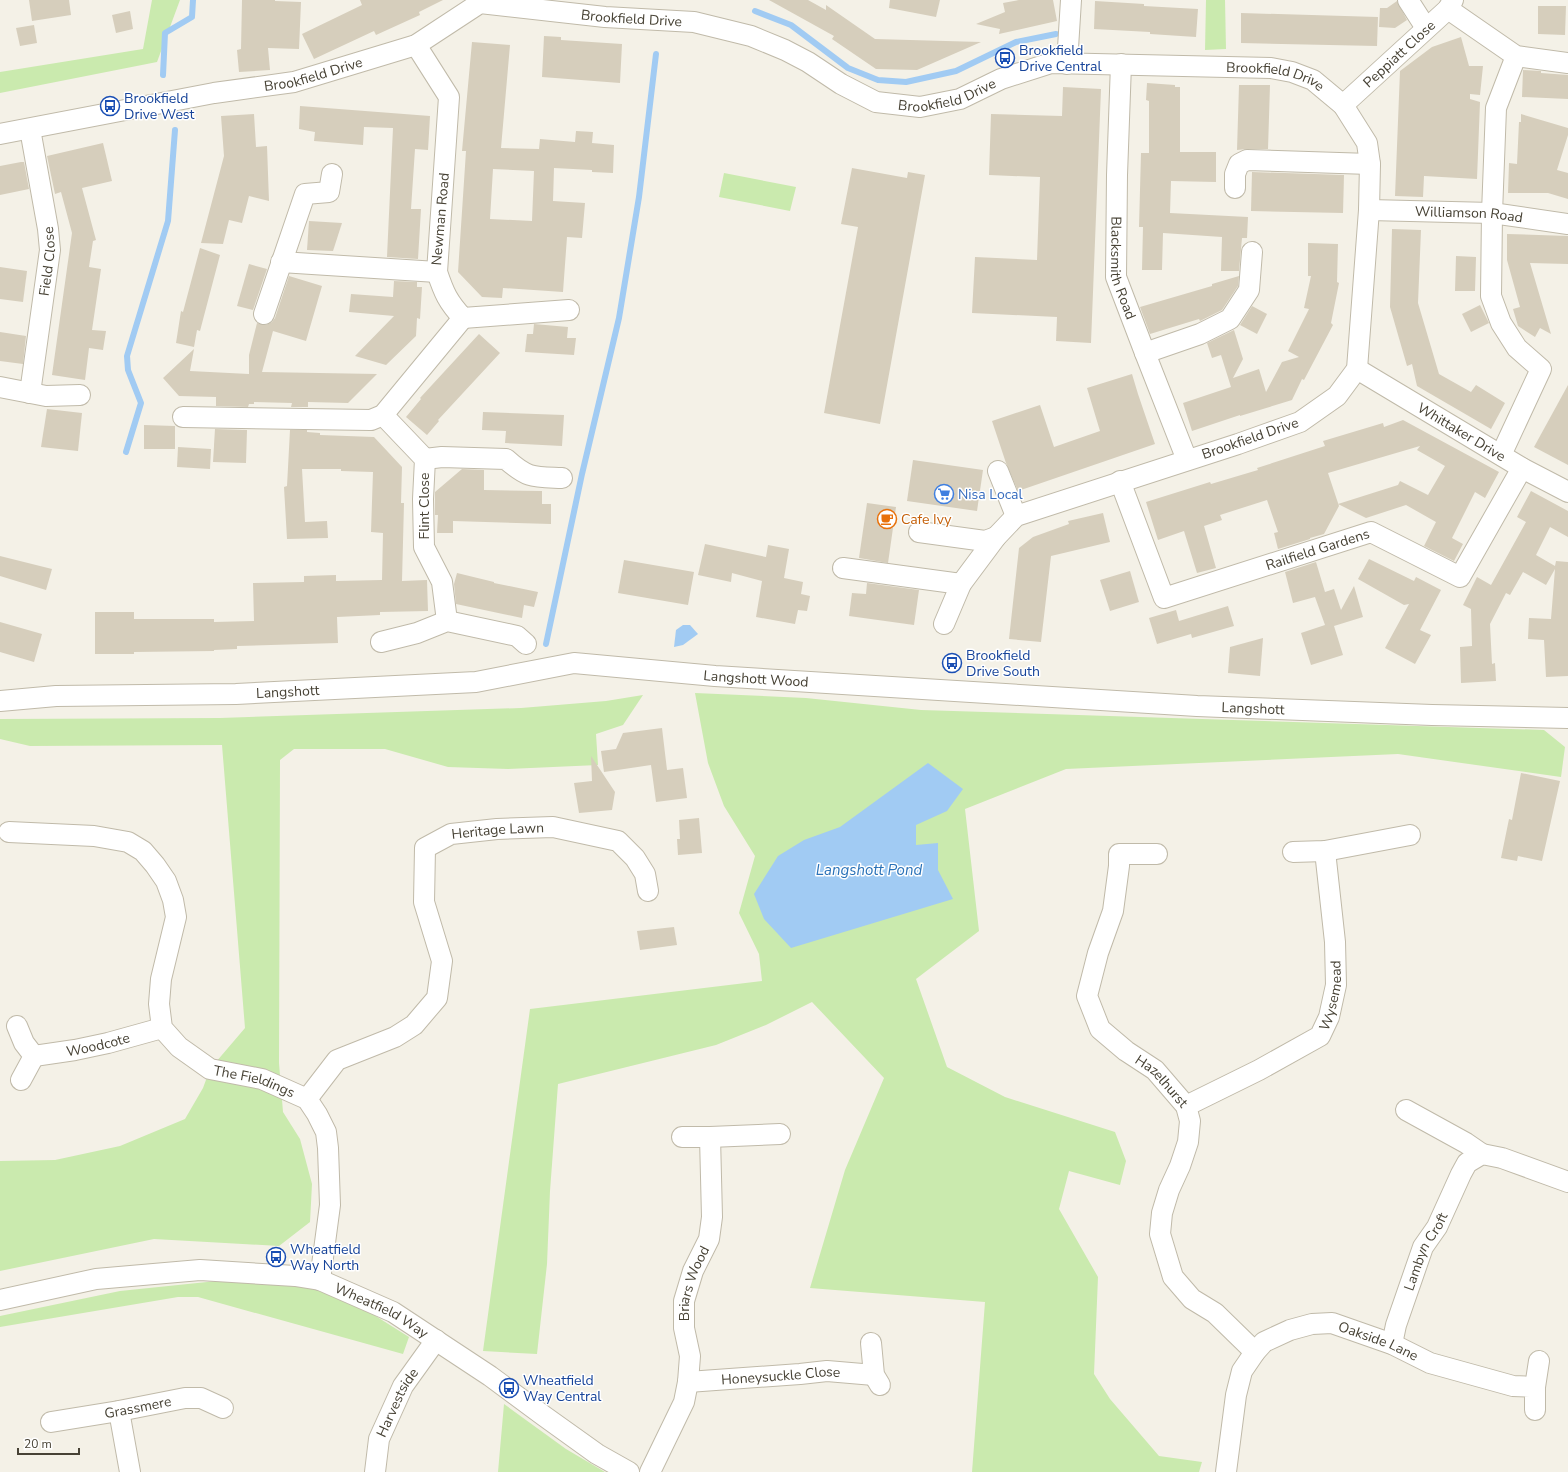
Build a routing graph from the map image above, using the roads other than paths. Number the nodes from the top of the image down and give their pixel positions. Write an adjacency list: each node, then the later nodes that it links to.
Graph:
1 (1071, 0): 9 (street)
2 (1408, 0): 5 (street)
3 (480, 2): 6 (street, Brookfield Drive); 9 (street, Brookfield Drive)
4 (1450, 5): 5 (street, Peppiatt Close); 7 (street)
5 (1426, 28): 11 (street, Peppiatt Close)
6 (416, 45): 12 (street, Brookfield Drive); 22 (street, Newman Road)
7 (1516, 56): 8 (street); 18 (street)
8 (1568, 63)
9 (1067, 64): 10 (street, Brookfield Drive)
10 (1121, 64): 11 (street, Brookfield Drive); 26 (street, Blacksmith Road)
11 (1343, 105): 14 (street, Brookfield Drive)
12 (30, 129): 13 (street, Brookfield Drive); 29 (street, Field Close)
13 (0, 134)
14 (1370, 164): 16 (street); 17 (street, Brookfield Drive)
15 (332, 174): 21 (street)
16 (1235, 188)
17 (1369, 210): 18 (street, Williamson Road); 27 (street, Brookfield Drive)
18 (1492, 213): 19 (street, Williamson Road); 33 (street)
19 (1568, 224)
20 (1252, 252): 26 (street)
21 (281, 262): 22 (street, Newman Road); 24 (street)
22 (438, 272): 25 (street)
23 (569, 310): 25 (street)
24 (264, 314)
25 (463, 318): 31 (street)
26 (1145, 353): 35 (street, Blacksmith Road)
27 (1357, 369): 33 (street, Whittaker Drive); 35 (street, Brookfield Drive)
28 (0, 387): 29 (street)
29 (30, 393): 30 (street)
30 (80, 395)
31 (383, 415): 32 (street); 34 (street, Flint Close)
32 (183, 417)
33 (1501, 455): 36 (street, Whittaker Drive)
34 (425, 459): 38 (street, Flint Close); 46 (street, Flint Close)
35 (1187, 460): 39 (street, Brookfield Drive)
36 (1522, 468): 39 (street, Railfield Gardens); 40 (street, Whittaker Drive)
37 (998, 471): 41 (street)
38 (562, 478)
39 (1120, 481): 41 (street, Brookfield Drive)
40 (1568, 492)
41 (1016, 516): 43 (street)
42 (919, 532): 43 (street)
43 (996, 537): 45 (street)
44 (843, 568): 45 (street)
45 (961, 584): 47 (street)
46 (447, 621): 48 (street); 49 (street)
47 (944, 624)
48 (381, 642)
49 (526, 644)
50 (574, 663): 51 (street, Langshott Wood); 52 (street, Langshott)
51 (938, 690): 53 (street, Langshott)
52 (0, 701)
53 (1568, 718)
54 (9, 832): 61 (street)
55 (1410, 835): 56 (street)
56 (1325, 851): 57 (street); 65 (street, Wysemead)
57 (1293, 852)
58 (1157, 854): 65 (street, Hazelhurst)
59 (648, 890): 64 (street, Heritage Lawn)
60 (17, 1026): 62 (street)
61 (162, 1028): 62 (street, Woodcote); 64 (street, The Fieldings)
62 (34, 1056): 63 (street)
63 (22, 1080)
64 (306, 1099): 72 (street, The Fieldings)
65 (1186, 1106): 77 (street, Hazelhurst)
66 (1406, 1110): 70 (street)
67 (780, 1134): 69 (street)
68 (682, 1137): 69 (street)
69 (710, 1137): 79 (street, Briars Wood)
70 (1475, 1159): 71 (street); 76 (street, Lambyn Croft)
71 (1568, 1182)
72 (320, 1280): 73 (street, Wheatfield Way); 74 (street, Wheatfield Way)
73 (0, 1300)
74 (436, 1340): 86 (street, Harvestside); 87 (street, Wheatfield Way)
75 (871, 1343): 79 (street, Honeysuckle Close)
76 (1392, 1344): 77 (street, Oakside Lane); 80 (street, Oakside Lane)
77 (1255, 1352): 89 (street, Oakside Lane)
78 (1539, 1361): 80 (street)
79 (688, 1382): 88 (street, Briars Wood)
80 (1535, 1387): 82 (street)
81 (223, 1408): 83 (street, Grassmere)
82 (1535, 1410)
83 (119, 1411): 84 (street, Grassmere); 85 (street)
84 (51, 1422)
85 (130, 1472)
86 (375, 1472)
87 (629, 1472)
88 (650, 1472)
89 (1226, 1472)

